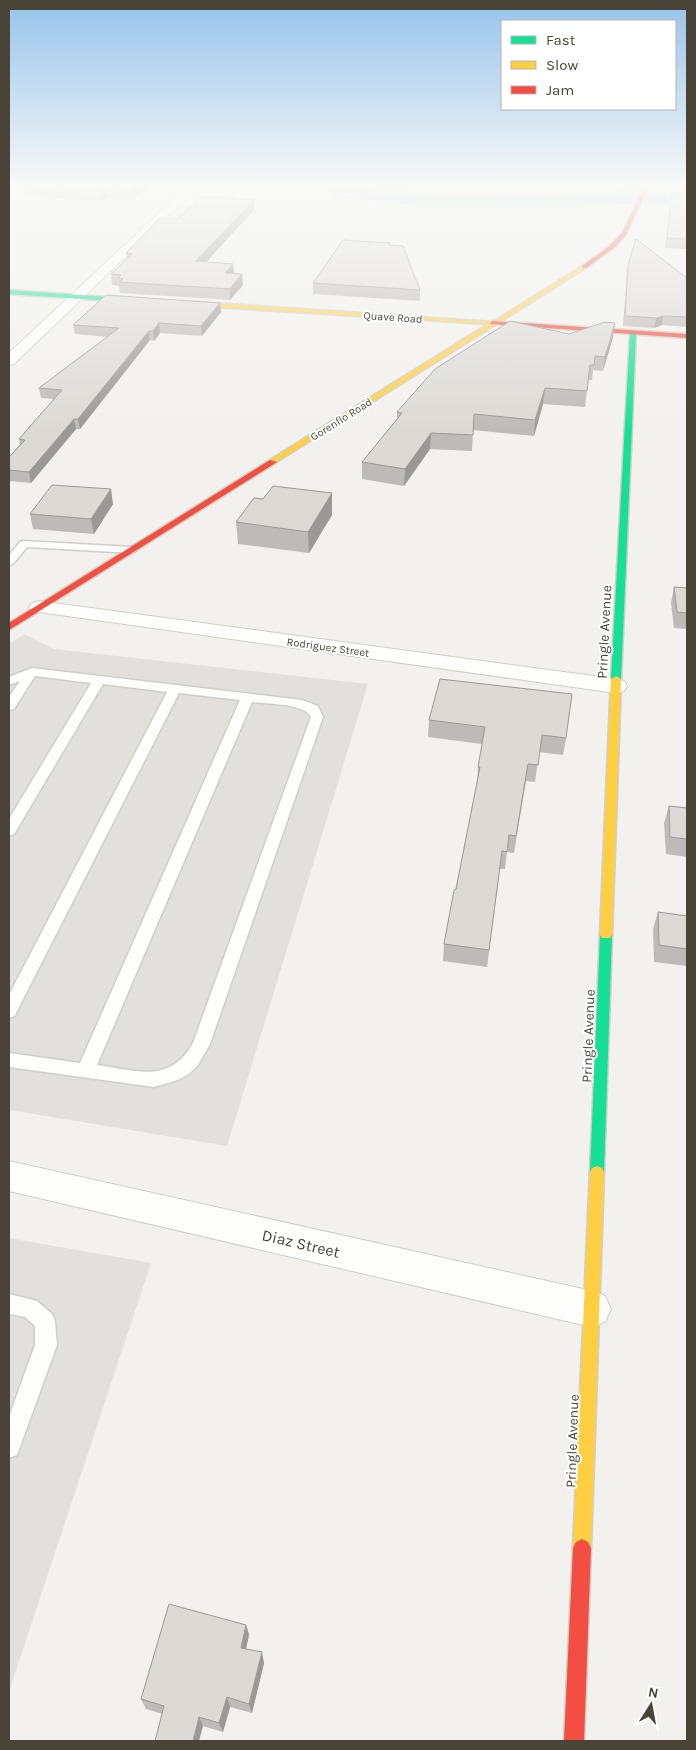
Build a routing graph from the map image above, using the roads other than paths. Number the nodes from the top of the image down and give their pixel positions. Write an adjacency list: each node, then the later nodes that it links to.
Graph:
1 (106, 268): 4 (street)
2 (583, 268): 7 (street, Gorenflo Road)
3 (9, 292): 4 (street)
4 (75, 296): 5 (street); 10 (street)
5 (154, 302)
6 (174, 303): 7 (street, Quave Road)
7 (494, 324): 8 (street, Quave Road); 11 (street, Gorenflo Road)
8 (633, 333): 9 (street, Quave Road); 19 (street, Pringle Avenue)
9 (687, 336)
10 (9, 362)
11 (132, 550): 12 (lane); 13 (street, Gorenflo Road)
12 (9, 562)
13 (30, 613): 14 (street, Rodriguez Street); 15 (street, Gorenflo Road); 19 (street, Rodriguez Street)
14 (9, 618)
15 (9, 627)
16 (32, 672): 17 (lane); 18 (lane); 22 (lane)
17 (99, 680): 20 (lane); 23 (lane)
18 (9, 681)
19 (616, 686): 29 (street, Pringle Avenue)
20 (175, 688): 21 (lane); 24 (lane)
21 (248, 696): 26 (lane); 26 (lane)
22 (9, 706)
23 (9, 831)
24 (9, 1011)
25 (9, 1060): 26 (lane)
26 (86, 1070)
27 (9, 1176): 29 (street, Diaz Street)
28 (9, 1304): 30 (lane)
29 (592, 1310): 31 (street, Pringle Avenue)
30 (9, 1447)
31 (574, 1741)

